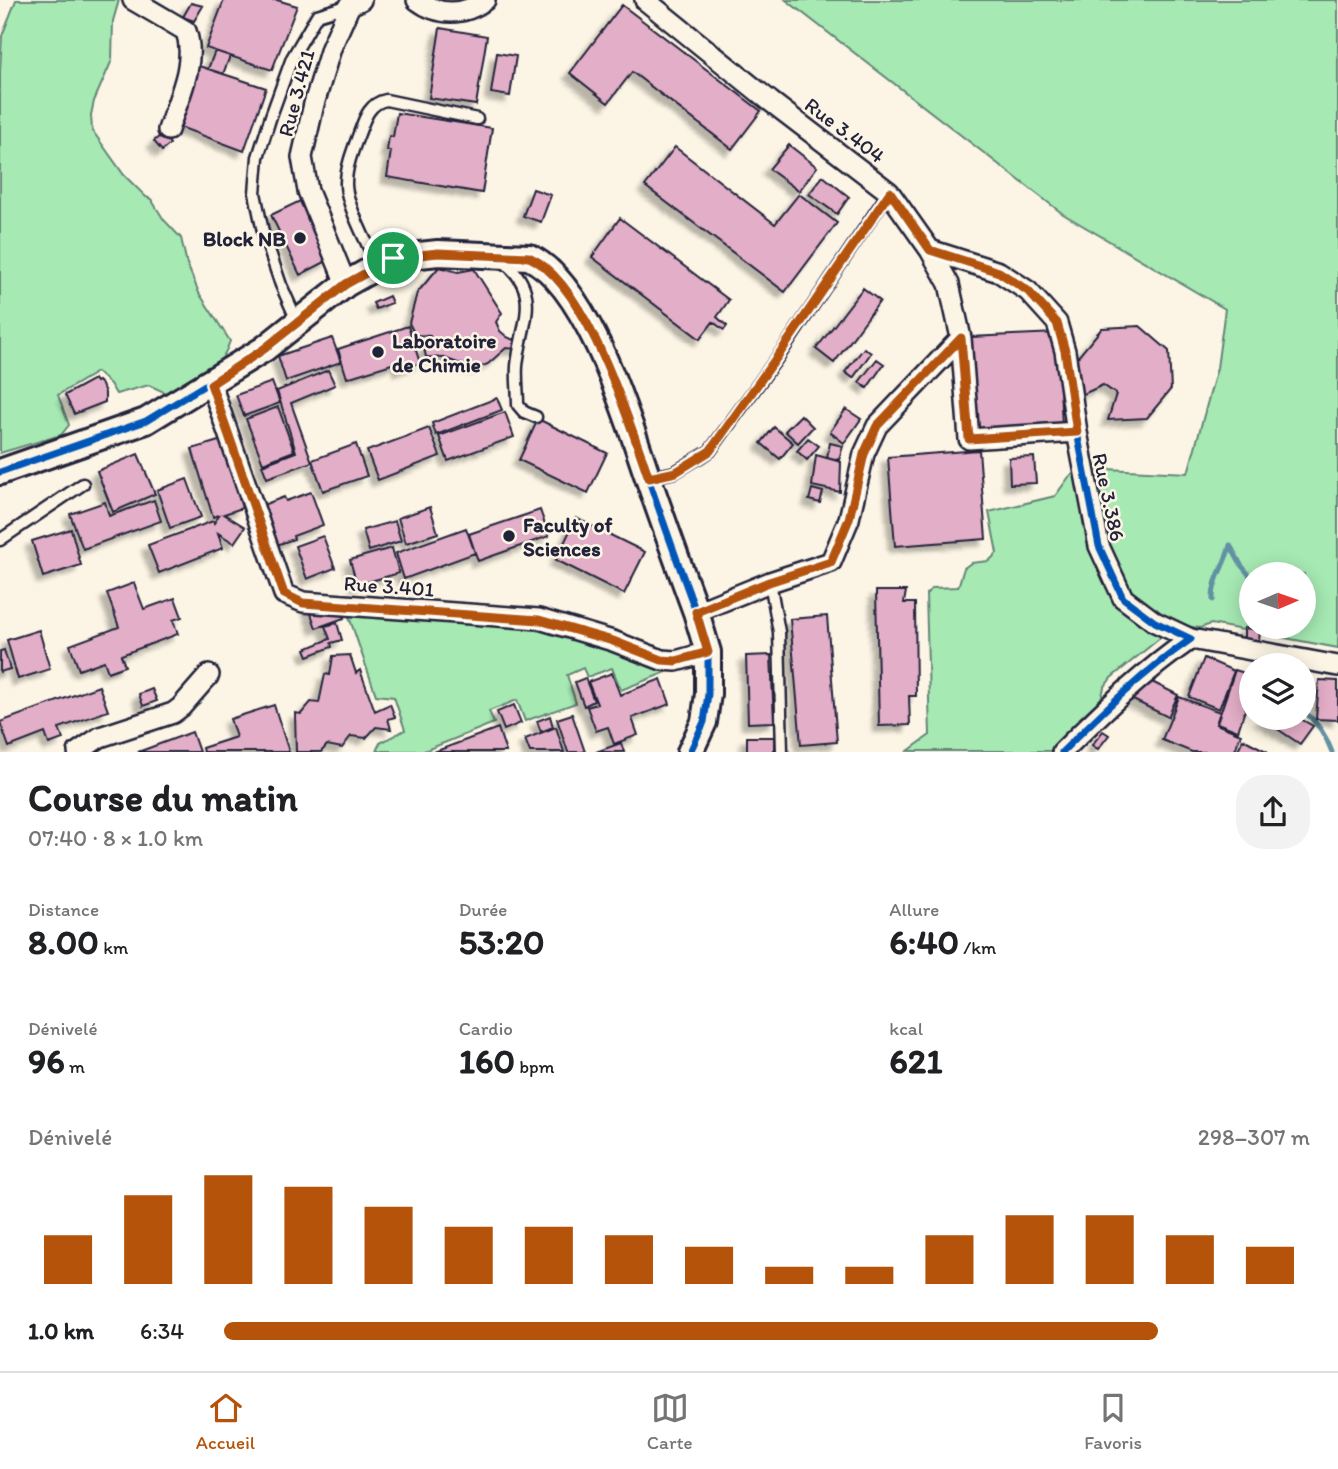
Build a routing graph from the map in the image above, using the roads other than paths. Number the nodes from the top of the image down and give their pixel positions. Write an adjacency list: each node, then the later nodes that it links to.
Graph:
1 (132, 0): 7 (street)
2 (417, 0): 3 (street)
3 (485, 0)
4 (645, 0): 8 (street, Rue 3.404)
5 (355, 3): 12 (street, Rue 3.421); 13 (lane)
6 (478, 119): 11 (lane)
7 (168, 130)
8 (890, 192): 9 (street, Rue 3.404); 19 (lane)
9 (930, 250): 14 (street, Rue 3.404); 17 (street)
10 (493, 254): 11 (street); 16 (lane); 19 (street)
11 (377, 265): 12 (street)
12 (346, 284): 13 (street)
13 (298, 323): 15 (street)
14 (961, 338): 17 (street, Rue 3.386); 22 (street)
15 (211, 384): 18 (street); 25 (street, Rue 3.401)
16 (536, 418)
17 (1077, 432): 24 (street, Rue 3.386)
18 (0, 472)
19 (649, 478): 23 (street)
20 (83, 484): 21 (lane)
21 (0, 540)
22 (769, 582): 23 (street); 30 (lane)
23 (696, 612): 25 (street)
24 (1191, 639): 26 (street, Rue 3.386); 31 (street)
25 (708, 652): 29 (street)
26 (1338, 666)
27 (209, 675): 28 (street)
28 (78, 751)
29 (690, 751)
30 (782, 751)
31 (1062, 751)

